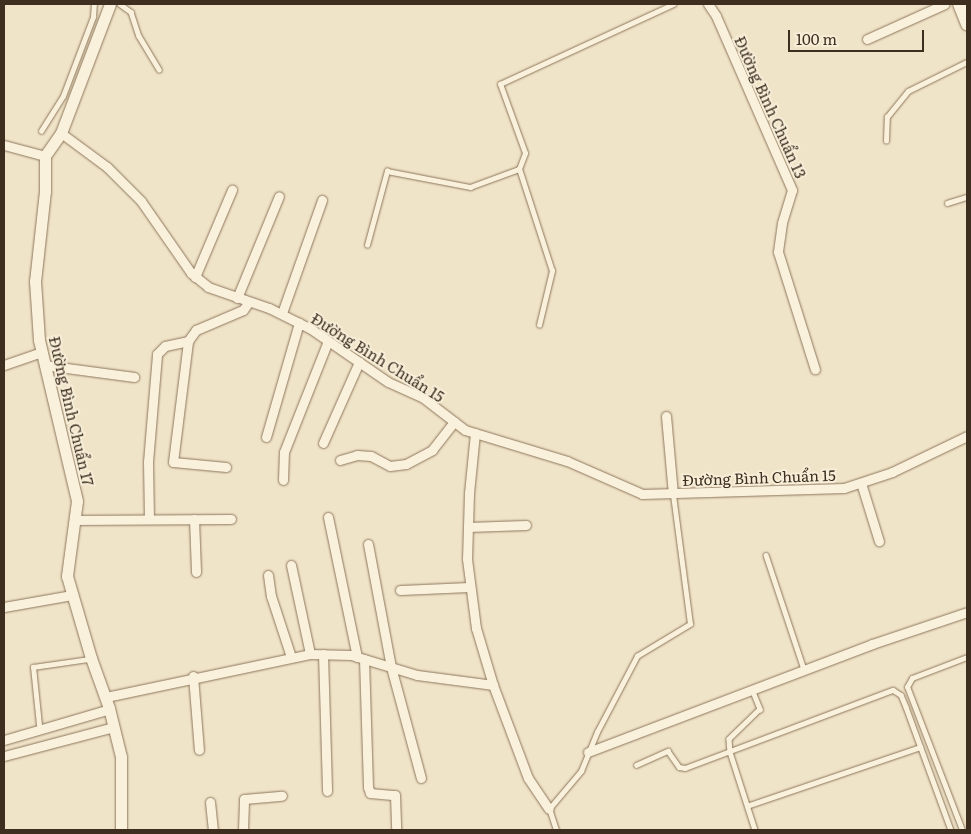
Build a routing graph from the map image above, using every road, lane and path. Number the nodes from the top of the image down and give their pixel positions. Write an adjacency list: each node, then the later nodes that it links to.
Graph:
1 (94, 4): 12 (lane)
2 (110, 4): 13 (street)
3 (673, 4): 17 (lane)
4 (708, 4): 36 (street, Đường Bình Chuẩn 13)
5 (945, 4): 9 (street)
6 (959, 4): 8 (main road)
7 (122, 5): 11 (lane)
8 (967, 24)
9 (867, 39)
10 (967, 62): 14 (lane)
11 (159, 69)
12 (41, 131)
13 (61, 133): 16 (street); 24 (street, Đường Bình Chuẩn 15)
14 (886, 141)
15 (4, 145): 16 (street)
16 (45, 156): 32 (street, Đường Bình Chuẩn 17)
17 (519, 169): 23 (lane); 29 (lane)
18 (232, 190): 24 (street)
19 (278, 196): 25 (street)
20 (967, 197): 22 (lane)
21 (322, 200): 27 (street)
22 (947, 204)
23 (367, 245)
24 (195, 277): 25 (street, Đường Bình Chuẩn 15)
25 (237, 298): 26 (street, Đường Bình Chuẩn 15)
26 (248, 303): 27 (street, Đường Bình Chuẩn 15); 31 (street)
27 (282, 313): 28 (street, Đường Bình Chuẩn 15)
28 (299, 323): 30 (street, Đường Bình Chuẩn 15); 42 (street)
29 (539, 325)
30 (328, 340): 33 (street, Đường Bình Chuẩn 15); 46 (street)
31 (188, 341): 45 (street); 50 (street)
32 (41, 352): 34 (street); 35 (street, Đường Bình Chuẩn 17)
33 (359, 362): 39 (street, Đường Bình Chuẩn 15); 43 (street)
34 (4, 365)
35 (44, 365): 37 (street); 52 (street, Đường Bình Chuẩn 17)
36 (815, 369)
37 (134, 377)
38 (666, 416): 48 (street)
39 (454, 422): 40 (street, Đường Bình Chuẩn 15); 44 (street)
40 (475, 434): 48 (street, Đường Bình Chuẩn 15); 55 (street)
41 (967, 436): 47 (street, Đường Bình Chuẩn 15)
42 (266, 437)
43 (323, 442)
44 (340, 460)
45 (226, 467)
46 (283, 480)
47 (861, 483): 48 (street, Đường Bình Chuẩn 15); 56 (street)
48 (673, 494): 85 (lane)
49 (328, 517): 72 (street)
50 (148, 519): 51 (street); 52 (street)
51 (194, 519): 53 (street); 60 (street)
52 (74, 520): 64 (street, Đường Bình Chuẩn 17)
53 (231, 520)
54 (526, 525): 55 (street)
55 (468, 528): 62 (street)
56 (879, 541)
57 (368, 544): 73 (street)
58 (766, 555): 74 (lane)
59 (291, 564): 67 (street)
60 (196, 572)
61 (268, 575): 69 (street)
62 (470, 587): 63 (street); 76 (street)
63 (400, 590)
64 (72, 596): 65 (street); 71 (street, Đường Bình Chuẩn 17)
65 (4, 606)
66 (967, 612): 74 (street)
67 (310, 654): 68 (street); 69 (street)
68 (323, 654): 72 (street); 90 (street)
69 (292, 657): 75 (street)
70 (967, 657): 102 (lane)
71 (91, 658): 78 (street, Đường Bình Chuẩn 17); 80 (lane)
72 (360, 658): 73 (street); 98 (street)
73 (392, 667): 76 (street); 89 (street)
74 (804, 669): 77 (street)
75 (193, 676): 78 (street); 84 (street)
76 (493, 685): 94 (street)
77 (752, 689): 85 (street); 86 (lane)
78 (106, 696): 79 (street, Đường Bình Chuẩn 17)
79 (110, 709): 81 (street, Đường Bình Chuẩn 17); 82 (street)
80 (39, 725)
81 (114, 727): 87 (street); 95 (street, Đường Bình Chuẩn 17)
82 (4, 740)
83 (920, 747): 86 (lane); 93 (lane); 101 (lane)
84 (199, 750)
85 (588, 752): 94 (lane)
86 (730, 752): 88 (lane); 93 (lane)
87 (4, 756)
88 (636, 765)
89 (421, 778)
90 (327, 791)
91 (282, 796): 97 (street)
92 (210, 802): 96 (street)
93 (747, 806): 100 (lane)
94 (549, 809): 99 (lane)
95 (121, 830)
96 (213, 830)
97 (243, 830)
98 (396, 830)
99 (556, 830)
100 (755, 830)
101 (951, 830)
102 (962, 830)

